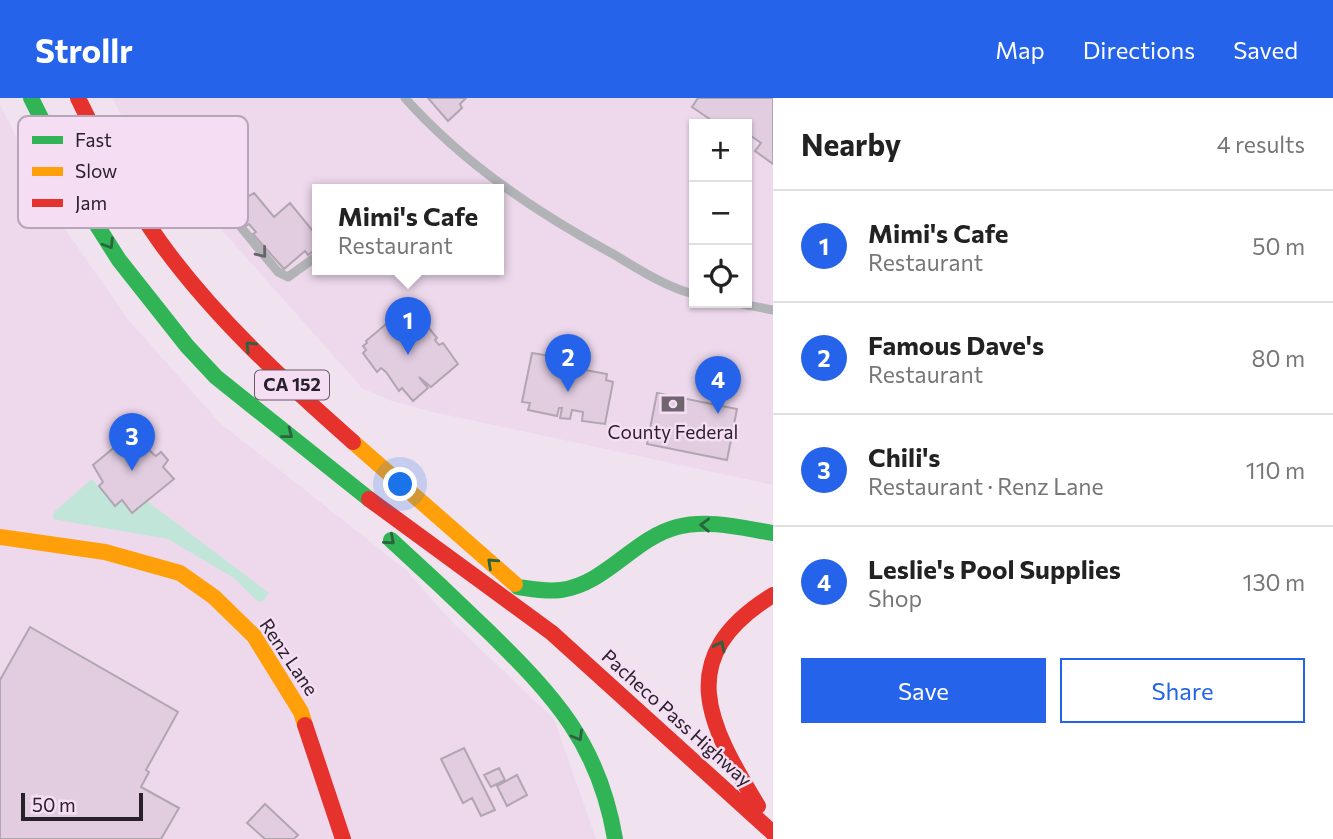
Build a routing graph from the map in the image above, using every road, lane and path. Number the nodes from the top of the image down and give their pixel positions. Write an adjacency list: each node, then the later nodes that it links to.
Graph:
1 (31, 98): 4 (main road, Pacheco Pass Highway / CA 152)
2 (78, 98): 5 (main road, Pacheco Pass Highway / CA 152, one-way to 2)
3 (405, 98): 6 (lane)
4 (40, 116)
5 (87, 116)
6 (499, 184)
7 (504, 187): 12 (lane)
8 (99, 228): 15 (main road, Pacheco Pass Highway / CA 152, one-way to 15)
9 (151, 228): 21 (main road, Pacheco Pass Highway / CA 152, one-way to 9)
10 (242, 228): 11 (lane, one-way to 11)
11 (312, 260)
12 (689, 292)
13 (752, 306): 14 (lane)
14 (773, 310)
15 (216, 377): 16 (main road, CA 152); 25 (main road, Pacheco Pass Highway, one-way to 25)
16 (335, 493)
17 (374, 526): 28 (main road, one-way to 28)
18 (773, 533): 20 (main road, one-way to 20)
19 (2, 536): 27 (main road, Renz Lane)
20 (620, 559): 21 (main road); 23 (main road)
21 (518, 587): 25 (main road, Pacheco Pass Highway / CA 152)
22 (773, 595): 26 (main road, one-way to 22)
23 (582, 600)
24 (566, 618): 25 (main road)
25 (552, 633): 26 (main road, Pacheco Pass Highway / CA 152)
26 (773, 833)
27 (343, 839)
28 (615, 839)

